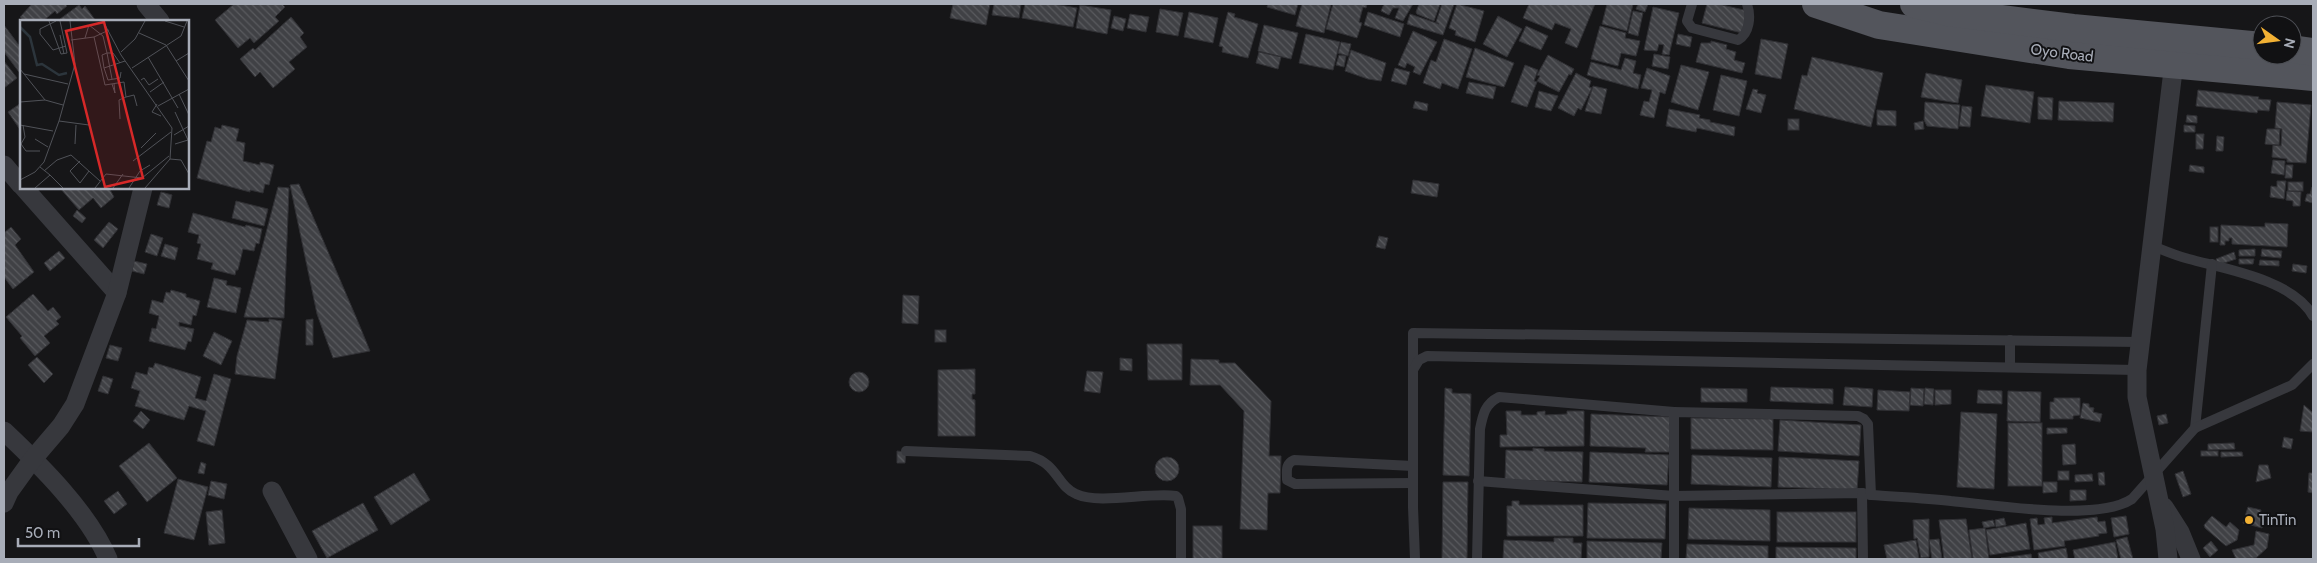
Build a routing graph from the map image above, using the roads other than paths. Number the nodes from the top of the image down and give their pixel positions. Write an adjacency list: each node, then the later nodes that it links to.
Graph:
1 (146, 4): 6 (street)
2 (1692, 4): 3 (lane)
3 (1747, 4)
4 (1816, 4): 8 (main road, Oyo Road)
5 (1914, 4): 8 (main road, Oyo Road)
6 (159, 20)
7 (2252, 47): 8 (main road, Oyo Road)
8 (2176, 52): 9 (main road, Oyo Road); 14 (street)
9 (2313, 77)
10 (4, 165): 11 (street)
11 (20, 183)
12 (25, 189): 16 (street)
13 (143, 189): 16 (street)
14 (2152, 246): 15 (lane); 19 (street)
15 (2212, 264): 17 (lane); 25 (lane)
16 (117, 292): 28 (street)
17 (2313, 316)
18 (2010, 340): 19 (lane); 21 (lane); 22 (lane)
19 (2140, 342): 23 (street)
20 (2313, 364): 25 (lane)
21 (2010, 368): 22 (lane); 23 (lane)
22 (1413, 370): 29 (lane)
23 (2137, 370): 30 (street)
24 (1674, 412): 31 (lane); 34 (lane); 35 (lane)
25 (2195, 428): 30 (lane)
26 (4, 431): 28 (street)
27 (906, 451): 40 (lane)
28 (32, 460): 37 (street); 38 (street)
29 (1413, 466): 32 (lane); 32 (lane)
30 (2152, 474): 34 (lane); 36 (street)
31 (1478, 481): 35 (lane); 42 (lane)
32 (1413, 483): 41 (lane)
33 (272, 491): 39 (street)
34 (1867, 494): 35 (lane); 44 (lane)
35 (1674, 496): 43 (lane)
36 (2159, 500): 45 (street); 46 (street)
37 (4, 503)
38 (108, 559)
39 (308, 559)
40 (1181, 559)
41 (1416, 559)
42 (1477, 559)
43 (1674, 559)
44 (1863, 559)
45 (2168, 559)
46 (2191, 559)

